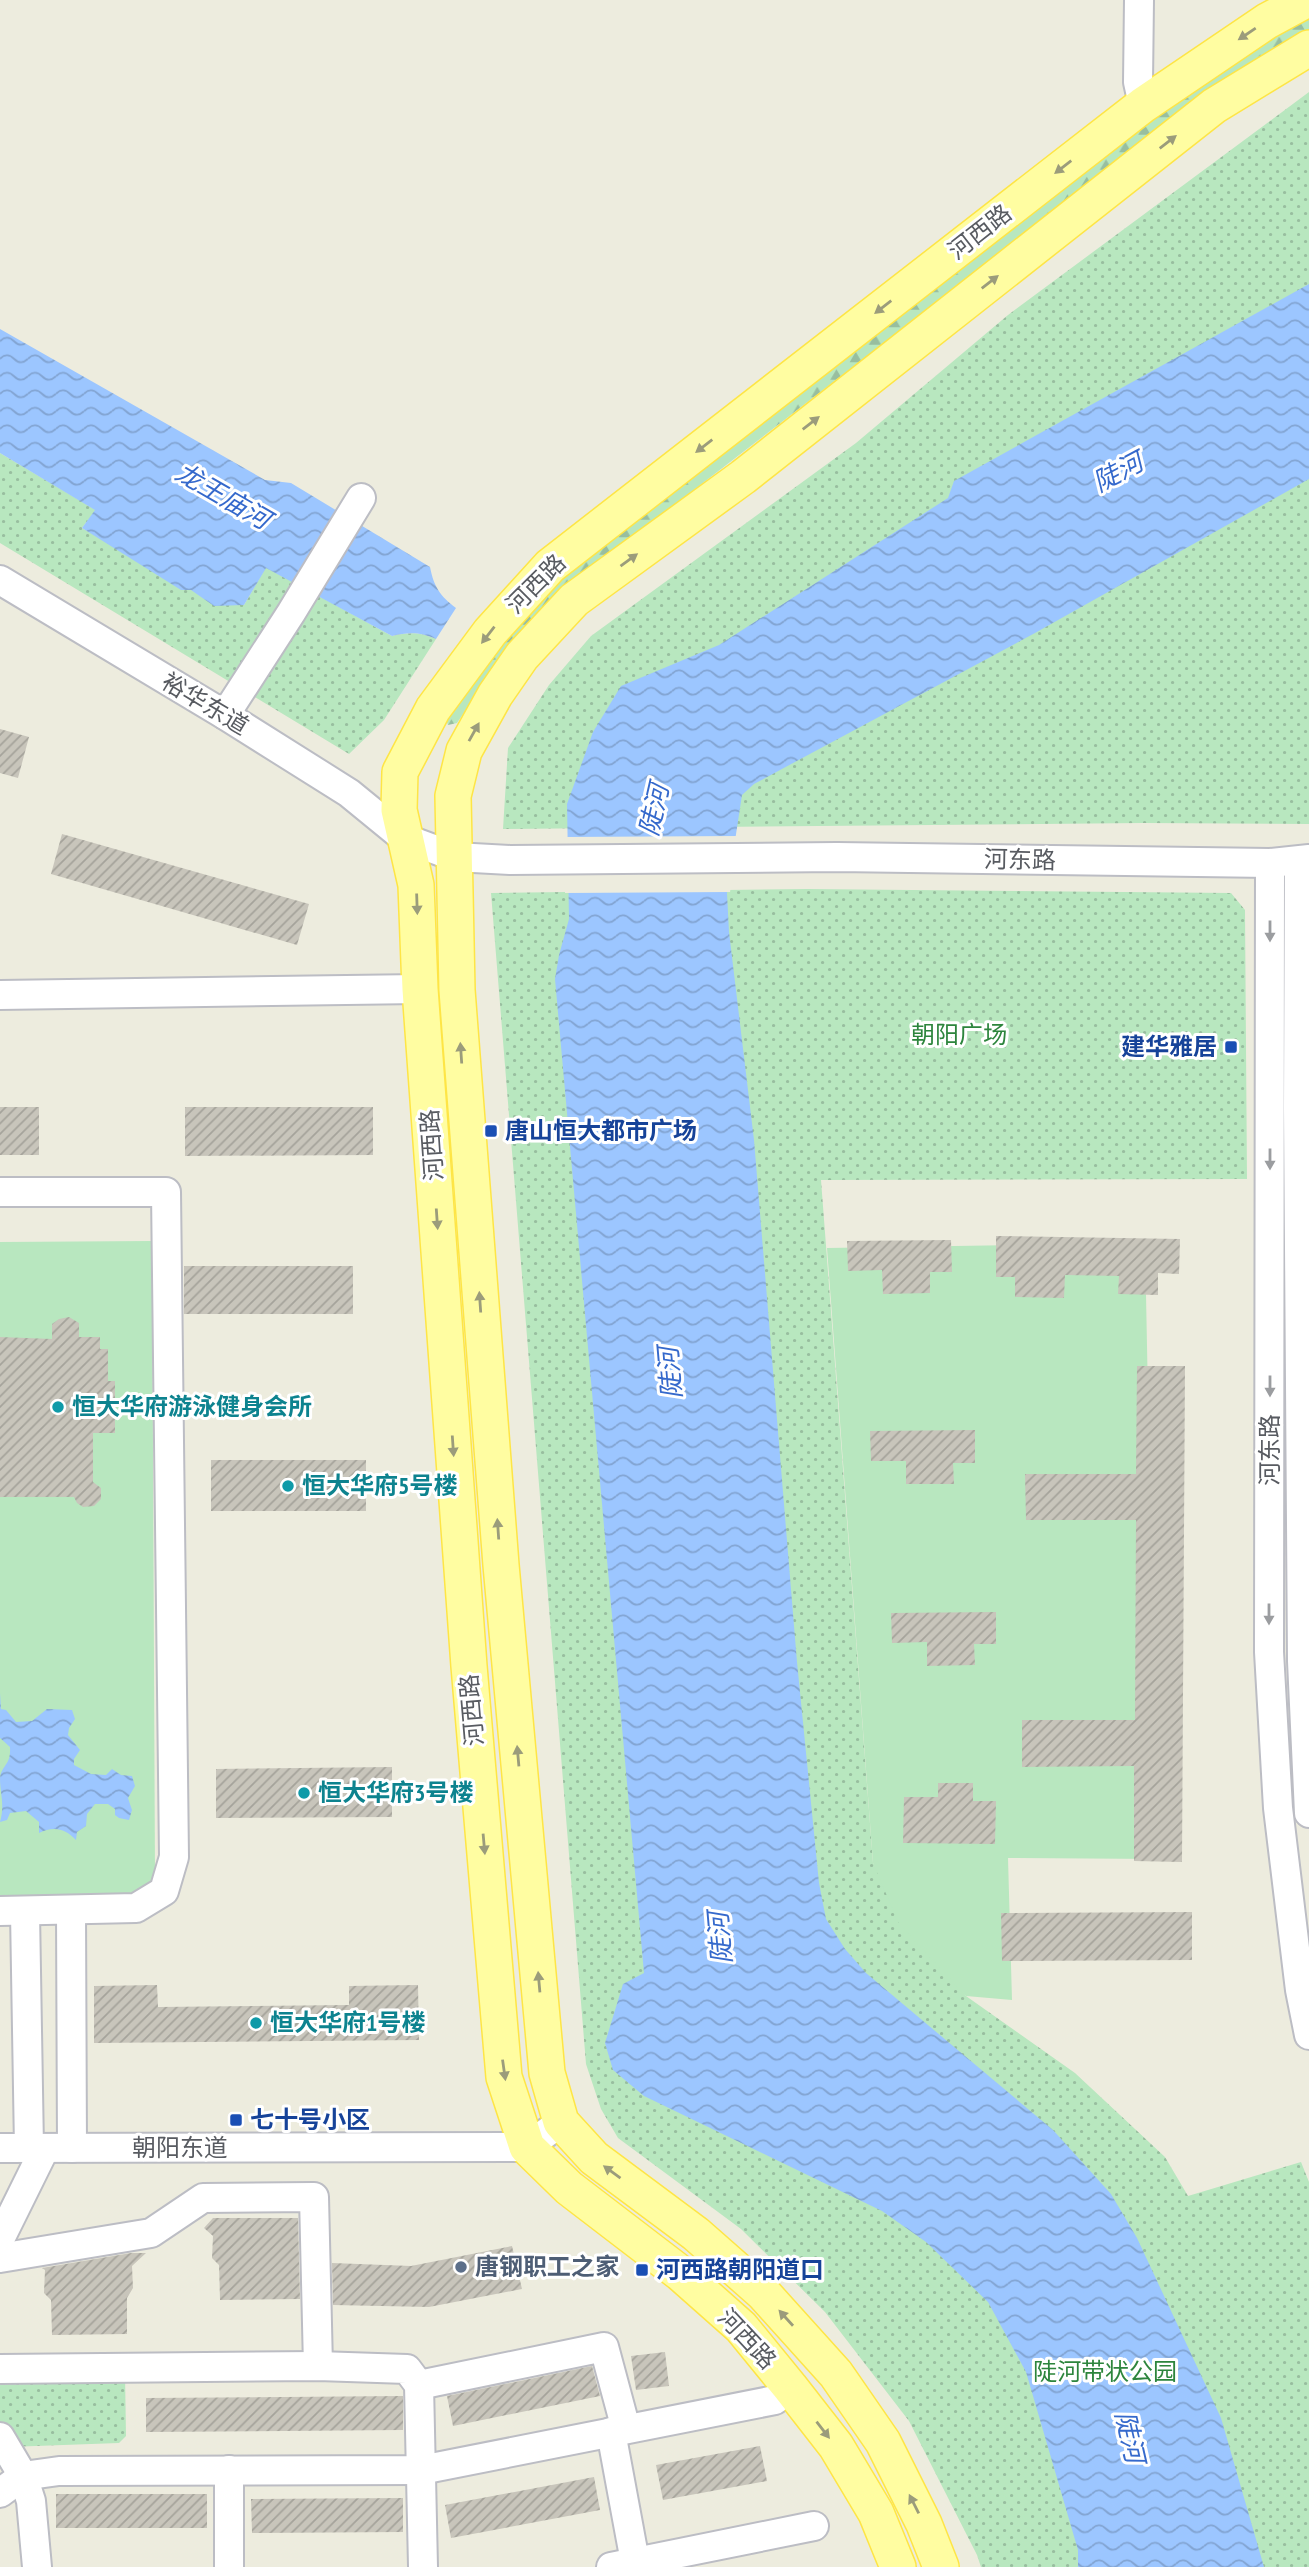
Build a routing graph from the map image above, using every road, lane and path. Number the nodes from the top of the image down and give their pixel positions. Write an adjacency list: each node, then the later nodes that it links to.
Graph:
1 (1139, 0): 4 (street)
2 (1307, 0): 4 (main road, 河西路, one-way to 4)
3 (1309, 48): 9 (main road, 河西路, one-way to 3)
4 (1143, 105): 8 (main road, 河西路, one-way to 8)
5 (361, 498): 7 (street)
6 (0, 580): 7 (street, 裕华东道)
7 (225, 715): 8 (street, 裕华东道)
8 (404, 838): 9 (street, 裕华东道); 13 (main road, 河西路, one-way to 13)
9 (454, 858): 10 (street, 裕华东道); 22 (main road, 河西路, one-way to 9)
10 (510, 860): 12 (street, 河东路)
11 (1304, 860): 12 (street, 河东路); 15 (street, 河东路)
12 (1270, 863): 21 (street, 河东路, one-way to 21)
13 (421, 989): 14 (street); 23 (main road, 河西路, one-way to 23)
14 (0, 995)
15 (1303, 1111): 17 (street, 河东路)
16 (0, 1192): 19 (street)
17 (1308, 1780): 18 (street, 河东路)
18 (1309, 1813)
19 (71, 1911): 20 (street); 25 (street)
20 (13, 1912): 25 (street)
21 (1309, 2035)
22 (561, 2122): 23 (street); 44 (main road, 河西路, one-way to 22)
23 (527, 2147): 25 (street, 朝阳东道); 31 (main road, 河西路)
24 (0, 2148): 25 (street, 朝阳东道)
25 (49, 2148): 26 (street)
26 (0, 2239)
27 (0, 2258): 28 (street)
28 (318, 2366): 29 (street); 30 (street)
29 (0, 2369)
30 (419, 2385): 32 (street); 35 (street)
31 (790, 2387): 32 (street); 43 (main road, 河西路, one-way to 43)
32 (619, 2430): 35 (street); 39 (street)
33 (0, 2437): 36 (street)
34 (229, 2470): 35 (street); 36 (street); 41 (street)
35 (421, 2470): 42 (street)
36 (23, 2476): 37 (street); 40 (street)
37 (0, 2493)
38 (814, 2526): 39 (street)
39 (628, 2565)
40 (37, 2567)
41 (229, 2567)
42 (423, 2567)
43 (898, 2567)
44 (942, 2567)

